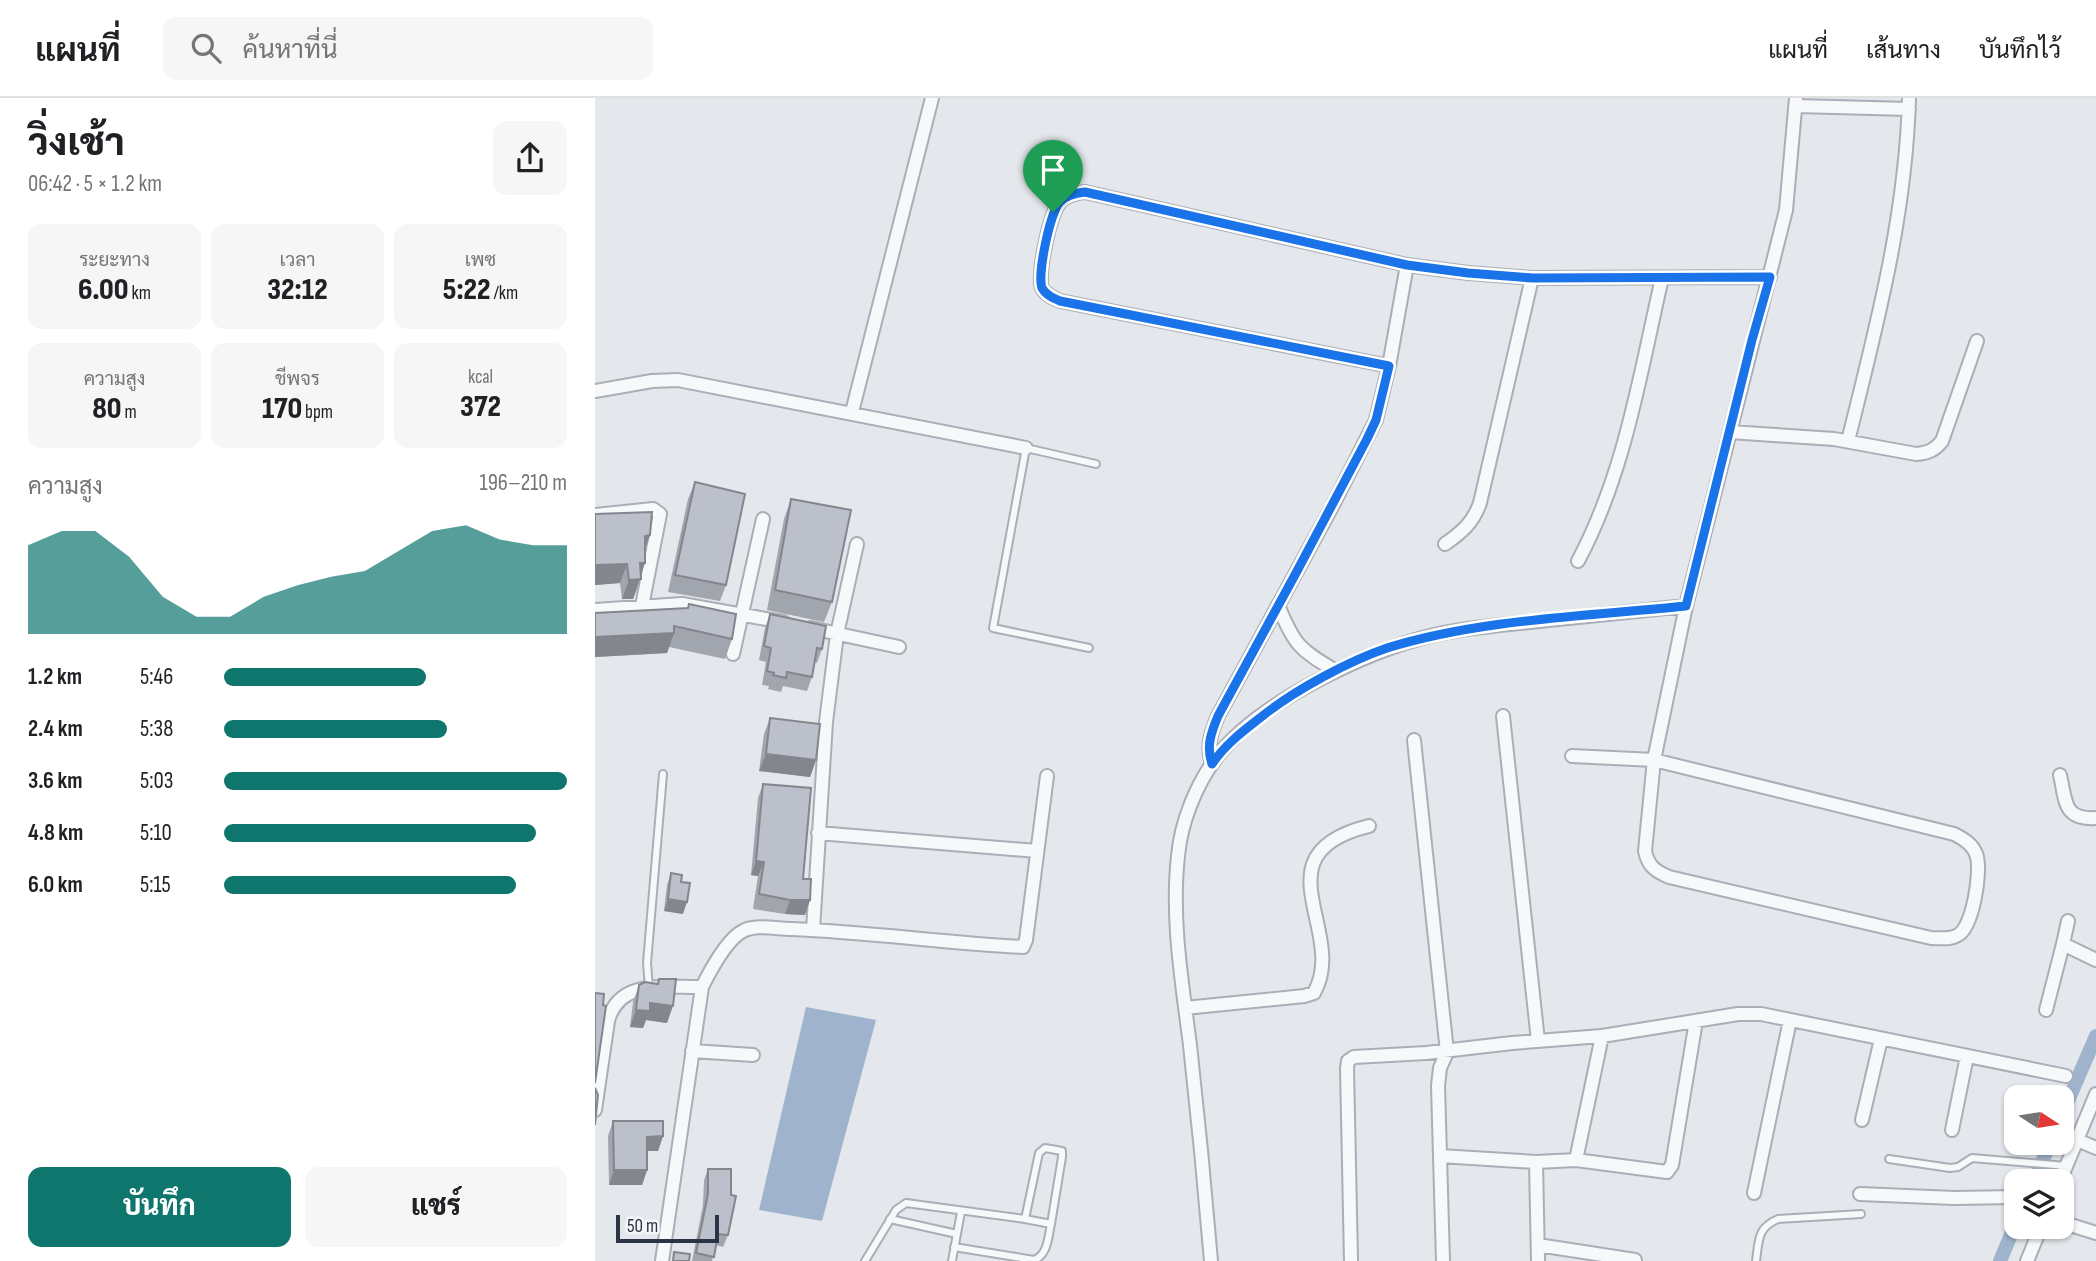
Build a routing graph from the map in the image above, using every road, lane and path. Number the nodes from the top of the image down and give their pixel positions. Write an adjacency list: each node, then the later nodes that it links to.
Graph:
1 (932, 98): 11 (street)
2 (1796, 102): 3 (street); 5 (street)
3 (1909, 104): 13 (street)
4 (1407, 265): 6 (street); 9 (street); 9 (street)
5 (1770, 277): 7 (street); 12 (street)
6 (1532, 278): 7 (street); 19 (street)
7 (1662, 278): 20 (street)
8 (1977, 341): 13 (street)
9 (1389, 366): 21 (street)
10 (595, 391): 11 (street)
11 (852, 412): 14 (street)
12 (1730, 432): 13 (street); 23 (street)
13 (1848, 441)
14 (1026, 448): 15 (lane); 28 (lane)
15 (1096, 464)
16 (595, 515): 22 (street)
17 (763, 519): 25 (street)
18 (857, 544): 26 (street)
19 (1445, 544)
20 (1578, 561)
21 (1278, 605): 30 (street); 35 (street)
22 (642, 606): 24 (street); 25 (street)
23 (1686, 606): 30 (street); 34 (street)
24 (595, 610)
25 (742, 614): 26 (street); 29 (street)
26 (837, 634): 27 (street); 41 (street)
27 (899, 647)
28 (1089, 648)
29 (733, 654)
30 (1336, 671): 35 (street)
31 (1503, 716): 55 (street)
32 (1414, 740): 57 (street)
33 (1572, 757): 34 (street)
34 (1654, 760): 34 (street)
35 (1212, 764): 49 (street)
36 (663, 775): 48 (lane)
37 (2060, 775): 39 (street)
38 (1047, 776): 42 (street)
39 (2096, 818)
40 (1369, 826): 49 (street)
41 (818, 833): 42 (street); 44 (street)
42 (1037, 851): 44 (street)
43 (2068, 921): 45 (street)
44 (813, 930): 47 (street)
45 (2063, 944): 46 (street); 50 (street)
46 (2096, 960)
47 (702, 987): 48 (street); 56 (street)
48 (649, 988): 62 (street)
49 (1185, 1008): 92 (street)
50 (2046, 1010)
51 (1790, 1020): 52 (street); 54 (street); 74 (street)
52 (1696, 1021): 53 (street); 70 (street)
53 (1602, 1037): 55 (street); 70 (street)
54 (1881, 1039): 59 (street); 63 (street)
55 (1538, 1041): 57 (street)
56 (692, 1051): 58 (street); 89 (street)
57 (1447, 1052): 68 (street); 93 (street)
58 (753, 1055)
59 (1967, 1056): 60 (street); 65 (street)
60 (2066, 1076)
61 (2096, 1094): 64 (street)
62 (595, 1110)
63 (1862, 1120)
64 (2091, 1122): 66 (street)
65 (1952, 1130)
66 (2077, 1140): 67 (street); 72 (street)
67 (2096, 1148)
68 (1440, 1156): 71 (street); 94 (street)
69 (1889, 1159): 72 (lane)
70 (1576, 1160): 71 (street)
71 (1536, 1162): 86 (street)
72 (2066, 1166): 73 (street)
73 (2065, 1169)
74 (1754, 1193)
75 (1860, 1194): 76 (street)
76 (2004, 1197)
77 (961, 1212): 79 (lane); 80 (lane); 84 (lane)
78 (1861, 1214): 96 (lane)
79 (890, 1219): 84 (lane); 90 (lane)
80 (1025, 1219): 81 (lane); 81 (lane)
81 (1051, 1224): 87 (lane)
82 (2074, 1226): 83 (street)
83 (2096, 1233)
84 (957, 1234): 87 (lane)
85 (2036, 1239): 97 (street)
86 (1538, 1245): 88 (street); 95 (street)
87 (954, 1247): 91 (lane)
88 (1635, 1260)
89 (663, 1261)
90 (865, 1261)
91 (952, 1261)
92 (1211, 1261)
93 (1352, 1261)
94 (1443, 1261)
95 (1538, 1261)
96 (1756, 1261)
97 (2027, 1261)

